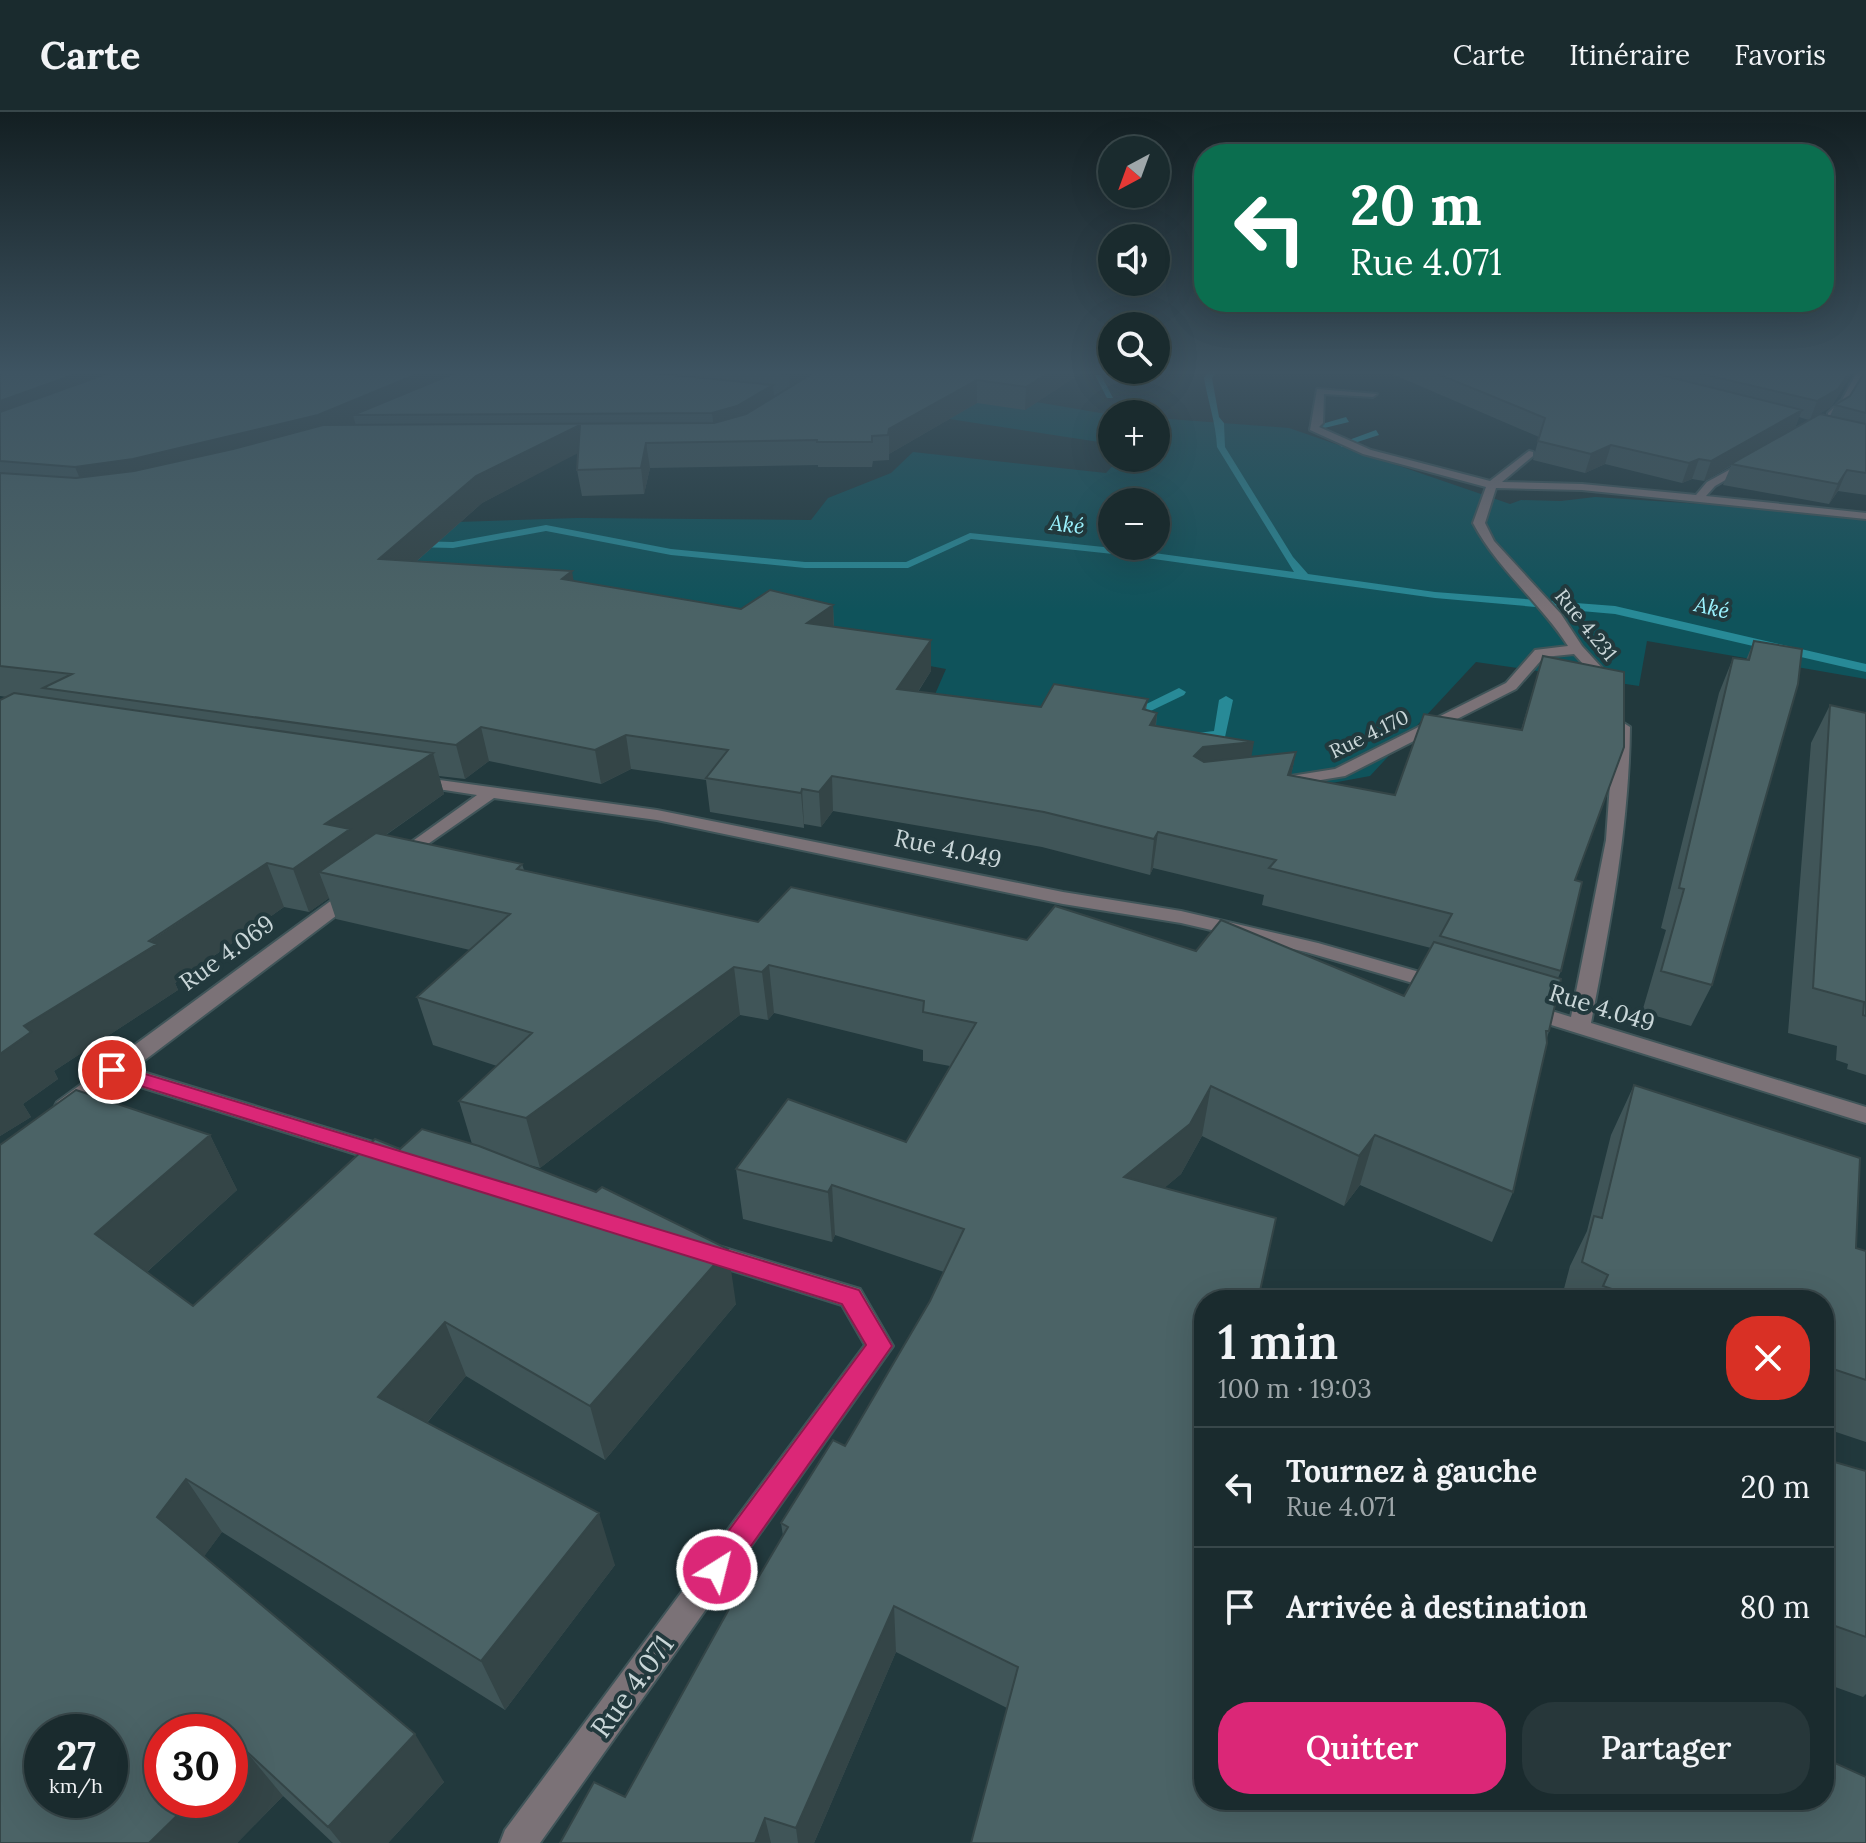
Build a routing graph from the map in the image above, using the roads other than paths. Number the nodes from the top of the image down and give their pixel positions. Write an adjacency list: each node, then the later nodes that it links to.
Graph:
1 (1364, 451): 4 (street)
2 (1760, 455): 5 (street)
3 (1523, 460): 4 (street)
4 (1492, 485): 5 (street); 7 (street, Rue 4.231)
5 (1700, 497): 6 (street)
6 (1866, 516)
7 (1577, 649): 9 (street, Rue 4.170); 13 (street, Rue 4.231)
8 (398, 779): 10 (street, Rue 4.049)
9 (1255, 784)
10 (490, 793): 11 (street, Rue 4.049); 14 (street, Rue 4.069)
11 (1460, 991)
12 (1505, 1004): 13 (street, Rue 4.049)
13 (1580, 1026): 15 (street, Rue 4.049)
14 (112, 1070): 16 (street, Rue 4.069); 17 (street)
15 (1866, 1115)
16 (50, 1120)
17 (413, 1163)
18 (685, 1246): 19 (street, Rue 4.071)
19 (518, 1843)

